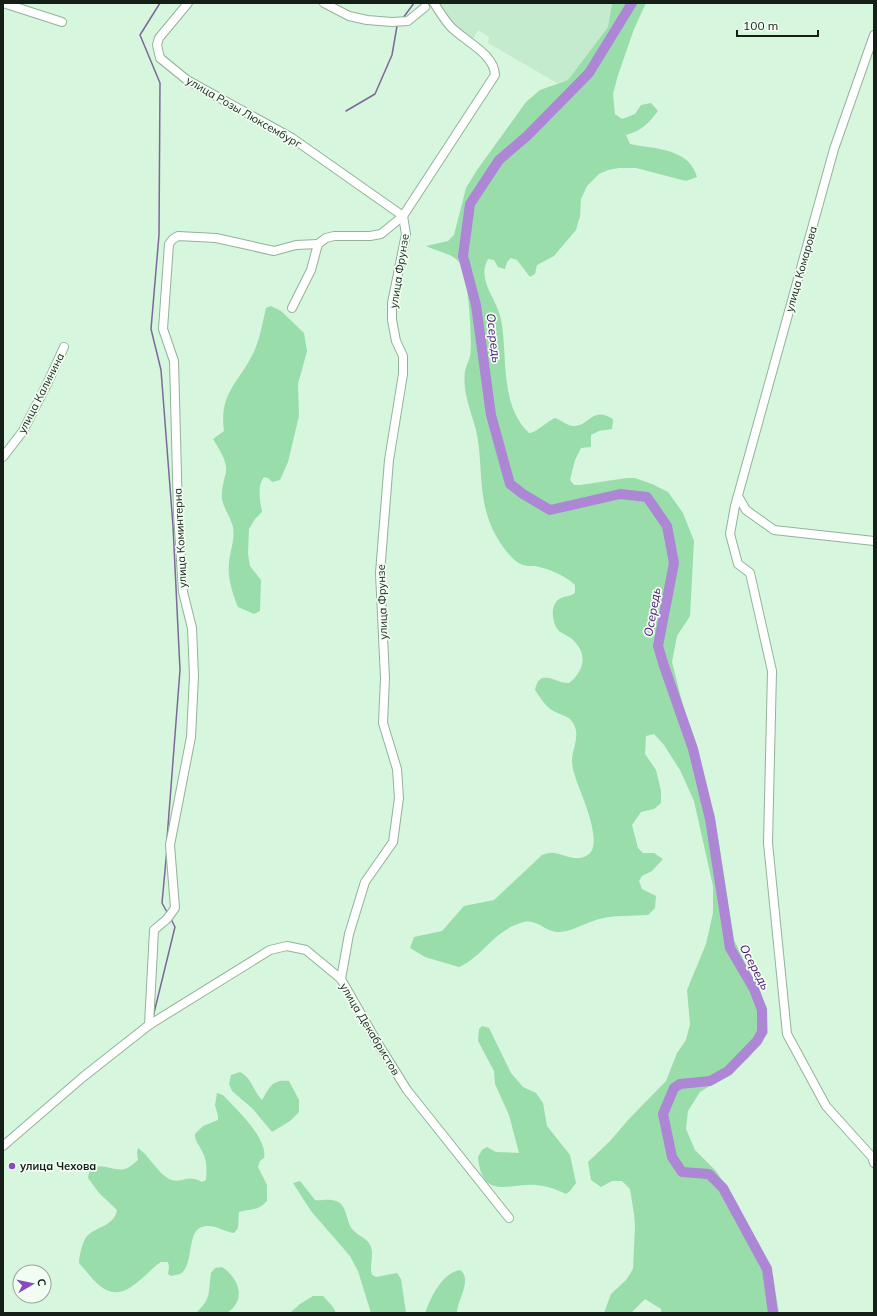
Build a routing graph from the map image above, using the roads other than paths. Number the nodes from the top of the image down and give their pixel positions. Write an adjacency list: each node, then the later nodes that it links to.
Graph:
1 (3, 3): 6 (street)
2 (188, 3): 8 (street, улица Розы Люксембург)
3 (324, 3): 5 (street)
4 (434, 3): 8 (street)
5 (425, 7)
6 (62, 22)
7 (874, 35): 13 (street, улица Комарова)
8 (403, 216): 9 (street); 15 (street, улица Фрунзе)
9 (318, 244): 10 (street); 16 (street, улица Коминтерна)
10 (292, 308)
11 (64, 347): 12 (street, улица Калинина)
12 (3, 457)
13 (738, 496): 14 (street); 18 (street, улица Комарова)
14 (874, 541)
15 (341, 979): 16 (street, улица Декабристов); 19 (street, улица Декабристов)
16 (149, 1025): 17 (street)
17 (3, 1146)
18 (874, 1163)
19 (509, 1218)

